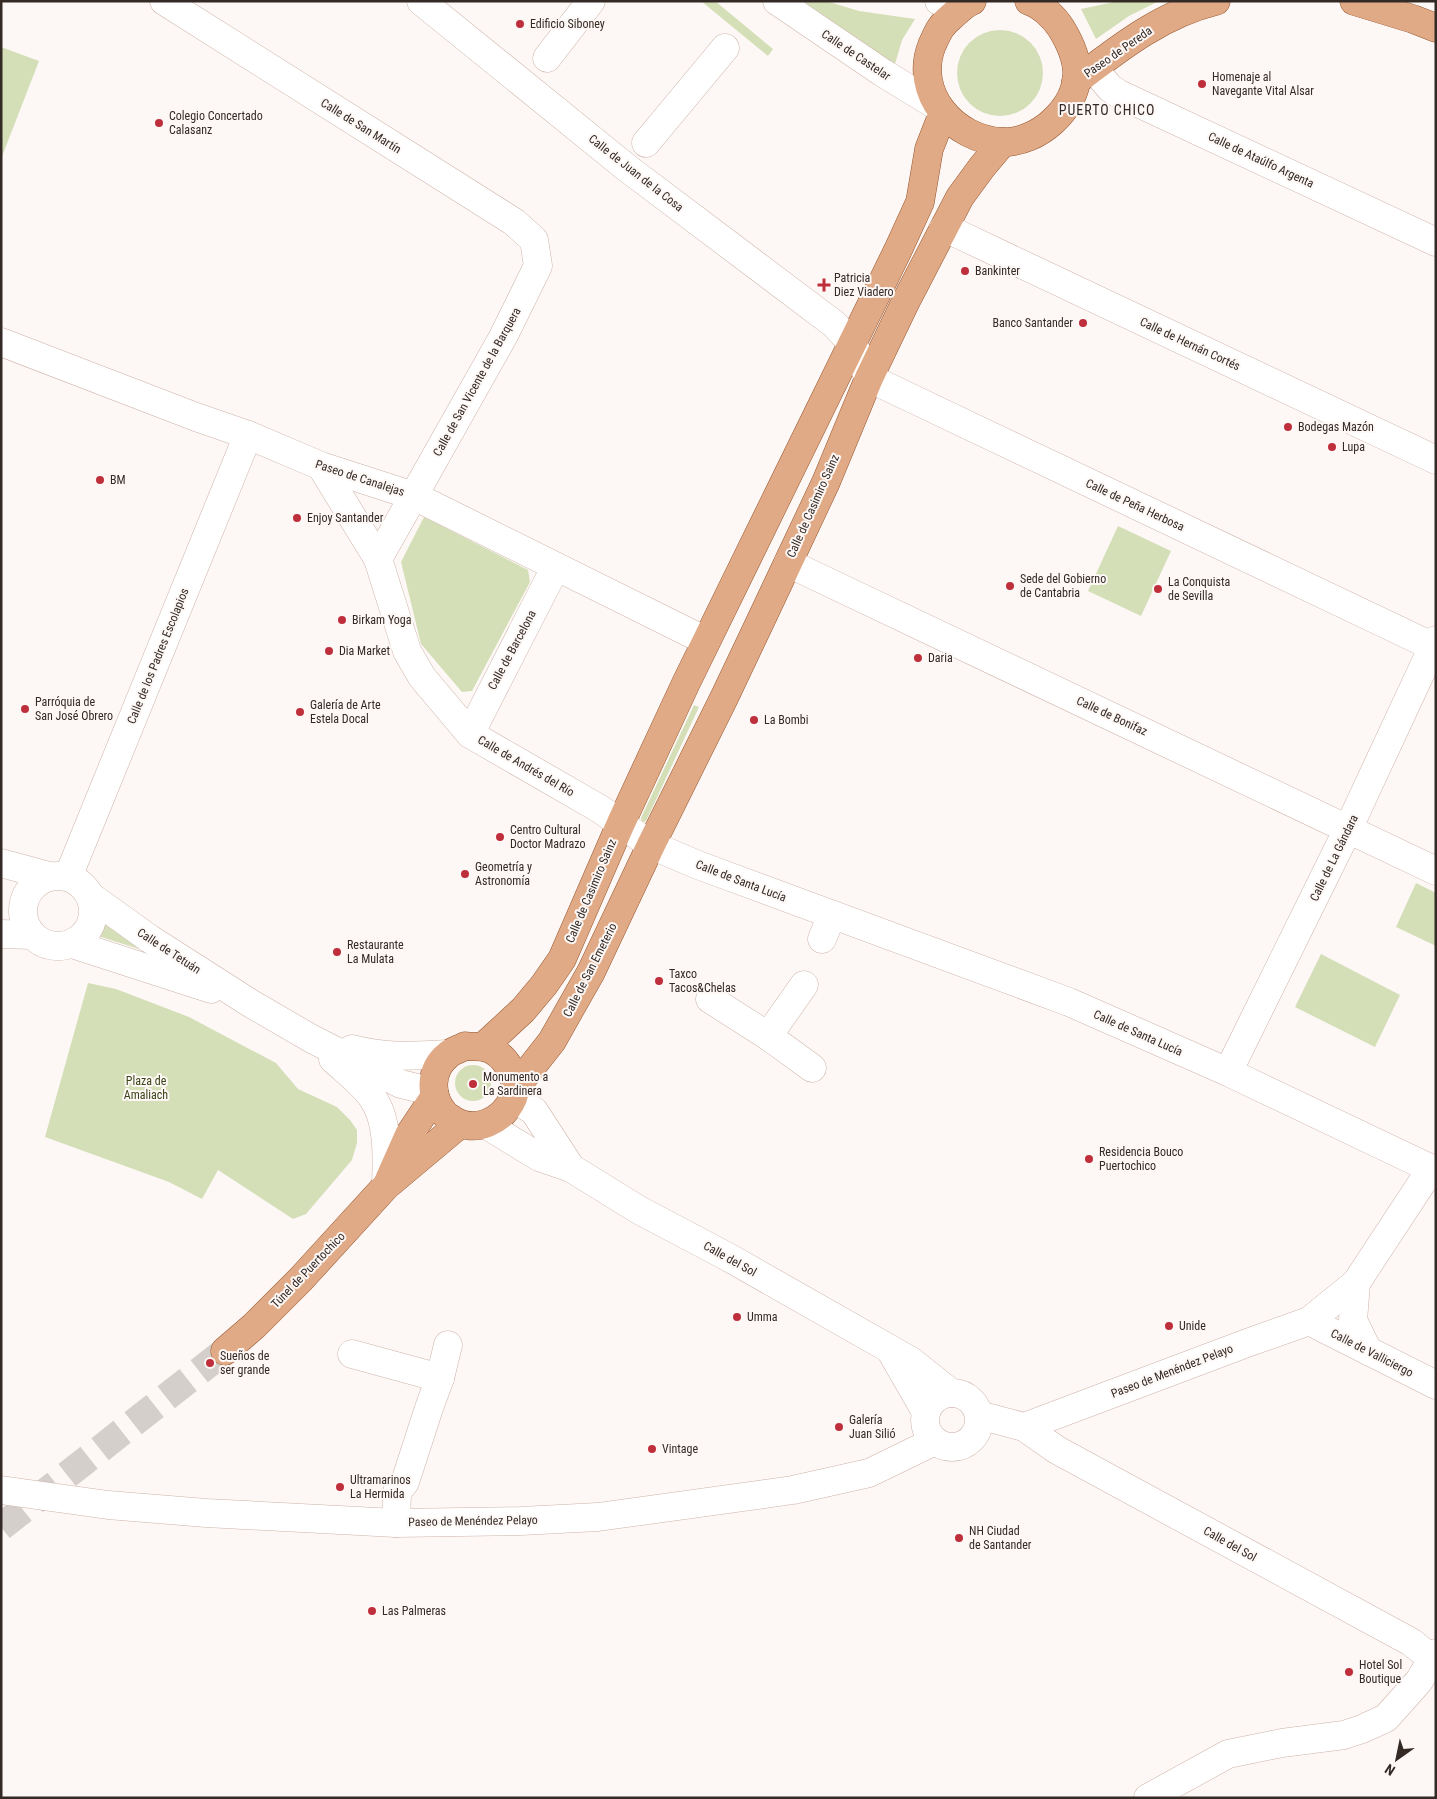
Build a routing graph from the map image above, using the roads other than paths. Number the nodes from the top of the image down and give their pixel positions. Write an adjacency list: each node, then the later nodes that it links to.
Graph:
1 (164, 1): 21 (street, Calle de San Martín)
2 (421, 1): 23 (street, Calle de Juan de la Cosa)
3 (591, 1): 14 (street)
4 (777, 1): 16 (street, Calle de Castelar)
5 (939, 1): 10 (street)
6 (1029, 1): 15 (main road)
7 (1216, 1): 15 (main road, Paseo de Pereda)
8 (1354, 1): 12 (main road)
9 (1427, 1): 11 (main road)
10 (969, 2): 16 (main road)
11 (1436, 23)
12 (1436, 28)
13 (725, 48): 18 (street)
14 (547, 58)
15 (1084, 75): 17 (main road); 20 (street, Calle de Ataúlfo Argenta)
16 (940, 109): 17 (main road); 23 (main road, Calle de Casimiro Sainz)
17 (1003, 142): 19 (main road, Calle de Casimiro Sainz)
18 (646, 144)
19 (943, 229): 24 (main road, Calle de Casimiro Sainz); 26 (street, Calle de Hernán Cortés)
20 (1436, 242)
21 (538, 266): 28 (street, Calle de San Vicente de la Barquera)
22 (1, 342): 25 (street, Paseo de Canalejas)
23 (853, 344): 24 (street); 32 (main road, Calle de Casimiro Sainz)
24 (869, 378): 30 (main road, Calle de Casimiro Sainz); 33 (street, Calle de Peña Herbosa)
25 (248, 435): 27 (street, Paseo de Canalejas); 40 (street, Calle de los Padres Escolapios)
26 (1436, 460)
27 (321, 466): 28 (street, Paseo de Canalejas); 29 (street, Calle de Andrés del Río)
28 (414, 496): 29 (street); 31 (street, Paseo de Canalejas)
29 (378, 559): 34 (street, Calle de Andrés del Río)
30 (788, 563): 36 (street, Calle de Bonifaz); 37 (main road, Calle de Casimiro Sainz)
31 (555, 568): 32 (street, Paseo de Canalejas); 34 (street, Calle de Barcelona)
32 (706, 641): 35 (main road, Calle de Casimiro Sainz)
33 (1435, 645): 36 (street, Calle de La Gándara)
34 (470, 734): 35 (street, Calle de Andrés del Río)
35 (610, 816): 37 (street, Calle de Casimiro Sainz); 51 (main road, Calle de Casimiro Sainz)
36 (1348, 829): 39 (street, Calle de Bonifaz); 54 (street, Calle de La Gándara)
37 (651, 845): 54 (street, Calle de Santa Lucía); 55 (main road, Calle de San Emeterio)
38 (3, 864): 40 (street); 42 (street)
39 (1436, 871)
40 (58, 876): 41 (street); 42 (street)
41 (90, 896): 45 (street); 48 (street, Calle de Tetuán)
42 (23, 904): 44 (street)
43 (1, 934): 44 (street)
44 (31, 935): 45 (street)
45 (72, 944): 48 (street, Calle de Tetuán)
46 (804, 985): 49 (street)
47 (710, 999): 49 (street)
48 (250, 1003): 50 (street, Calle de Tetuán)
49 (768, 1036): 53 (street)
50 (312, 1039): 52 (street, Calle de Tetuán); 56 (street, Calle de Tetuán); 60 (street, Calle de Tetuán)
51 (483, 1047): 52 (main road); 55 (main road)
52 (448, 1054): 56 (main road)
53 (812, 1068)
54 (1228, 1072): 59 (street, Calle de Santa Lucía)
55 (514, 1093): 57 (main road); 58 (street, Calle del Sol)
56 (434, 1094): 57 (main road); 60 (main road, Túnel de Puertochico)
57 (473, 1124): 58 (street, Calle del Sol); 60 (main road, Túnel de Puertochico)
58 (571, 1168): 64 (street, Calle del Sol)
59 (1433, 1170): 61 (street, Paseo de Menéndez Pelayo)
60 (386, 1186): 65 (main road, Túnel de Puertochico)
61 (1356, 1283): 62 (street, Paseo de Menéndez Pelayo); 66 (street, Paseo de Menéndez Pelayo)
62 (1309, 1322): 66 (street, Calle de Valliciergo); 73 (street, Paseo de Menéndez Pelayo)
63 (448, 1345): 68 (street)
64 (890, 1350): 70 (street, Calle del Sol); 71 (street, Calle del Sol)
65 (225, 1351)
66 (1368, 1351): 69 (street, Calle de Valliciergo)
67 (352, 1354): 68 (street)
68 (440, 1378): 76 (street)
69 (1436, 1386)
70 (951, 1393): 71 (street); 72 (street)
71 (926, 1412): 74 (street)
72 (979, 1415): 73 (street); 74 (street)
73 (1024, 1427): 77 (street, Calle del Sol)
74 (934, 1441): 76 (street, Paseo de Menéndez Pelayo)
75 (1, 1490): 76 (street, Paseo de Menéndez Pelayo)
76 (396, 1523)
77 (1435, 1658): 78 (street)
78 (1148, 1798)

